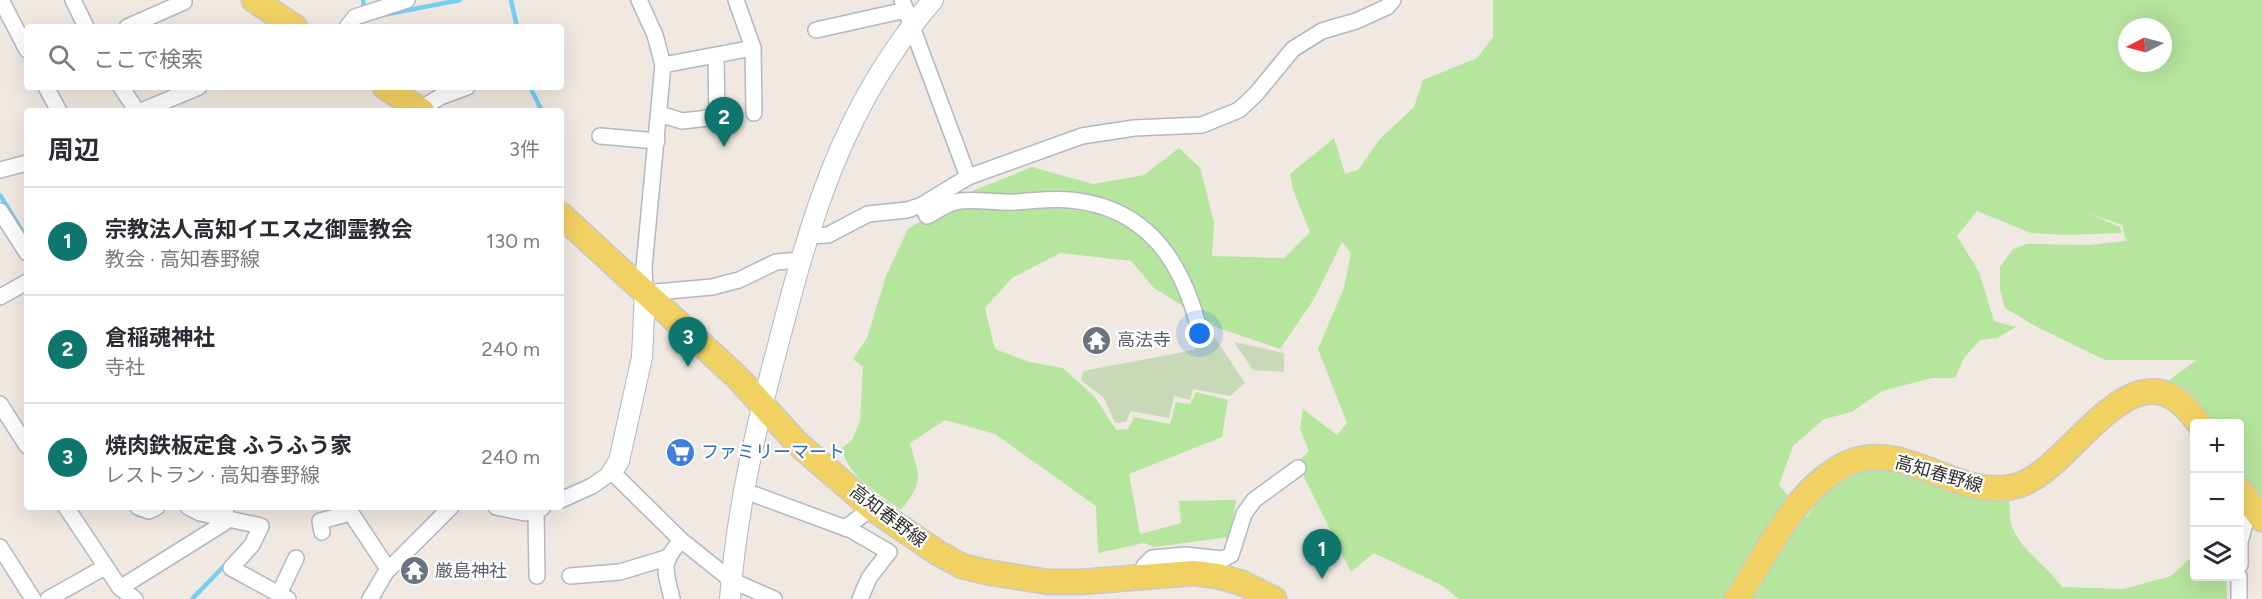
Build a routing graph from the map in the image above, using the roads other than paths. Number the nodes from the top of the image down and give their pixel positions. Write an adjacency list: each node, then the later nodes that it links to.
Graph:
1 (1, 0): 16 (street)
2 (73, 0): 12 (street)
3 (254, 0): 14 (main road)
4 (407, 0): 11 (street)
5 (639, 0): 19 (street)
6 (736, 0): 17 (street)
7 (933, 0): 10 (street)
8 (1393, 0): 36 (street)
9 (184, 3): 13 (street)
10 (907, 12): 15 (street); 36 (street); 40 (street)
11 (351, 22)
12 (85, 24)
13 (134, 24)
14 (290, 24)
15 (816, 30)
16 (24, 44)
17 (753, 48): 18 (street); 30 (street)
18 (716, 56): 19 (street); 31 (street)
19 (663, 65): 31 (street)
20 (48, 90): 25 (street)
21 (123, 90): 26 (street)
22 (192, 90): 27 (street)
23 (389, 90): 28 (main road)
24 (459, 90): 29 (street)
25 (57, 108)
26 (137, 108)
27 (146, 108)
28 (416, 108)
29 (422, 108)
30 (754, 113)
31 (660, 114): 33 (street)
32 (600, 136): 33 (street)
33 (657, 141): 44 (street)
34 (24, 164): 35 (street)
35 (0, 170)
36 (968, 177): 37 (street)
37 (922, 205): 40 (street); 46 (street)
38 (0, 211): 41 (street)
39 (564, 218): 44 (main road, 高知春野線)
40 (806, 236): 42 (street)
41 (24, 248)
42 (800, 260): 44 (street); 47 (street)
43 (24, 284): 45 (street)
44 (645, 292): 47 (main road, 高知春野線); 52 (street)
45 (0, 297)
46 (1198, 329)
47 (762, 403): 53 (street); 56 (main road, 高知春野線)
48 (0, 404): 50 (street)
49 (2196, 419): 89 (main road, 高知春野線)
50 (24, 440)
51 (1298, 468): 74 (street)
52 (612, 472): 54 (street); 68 (street)
53 (745, 491): 65 (street); 79 (street)
54 (564, 499)
55 (2251, 505): 66 (street)
56 (872, 508): 65 (street); 74 (main road, 高知春野線)
57 (68, 510): 72 (street)
58 (194, 510): 64 (street)
59 (350, 510): 67 (street); 73 (street)
60 (448, 510): 73 (street)
61 (510, 510): 62 (street)
62 (536, 510)
63 (540, 510): 75 (street)
64 (226, 513): 78 (street); 80 (street)
65 (844, 528): 87 (street)
66 (2244, 529)
67 (322, 532)
68 (681, 540): 71 (street); 79 (street)
69 (0, 547): 81 (street)
70 (296, 558): 80 (street)
71 (666, 558): 76 (street); 85 (street)
72 (105, 567): 78 (street); 82 (street)
73 (388, 569): 84 (street)
74 (1144, 575): 88 (main road, 高知春野線)
75 (537, 576)
76 (570, 576)
77 (2239, 581): 90 (street)
78 (120, 588): 83 (street)
79 (730, 590): 86 (street)
80 (283, 596)
81 (33, 599)
82 (48, 599)
83 (135, 599)
84 (369, 599)
85 (672, 599)
86 (774, 599)
87 (860, 599)
88 (1274, 599)
89 (1737, 599)
90 (2239, 599)

